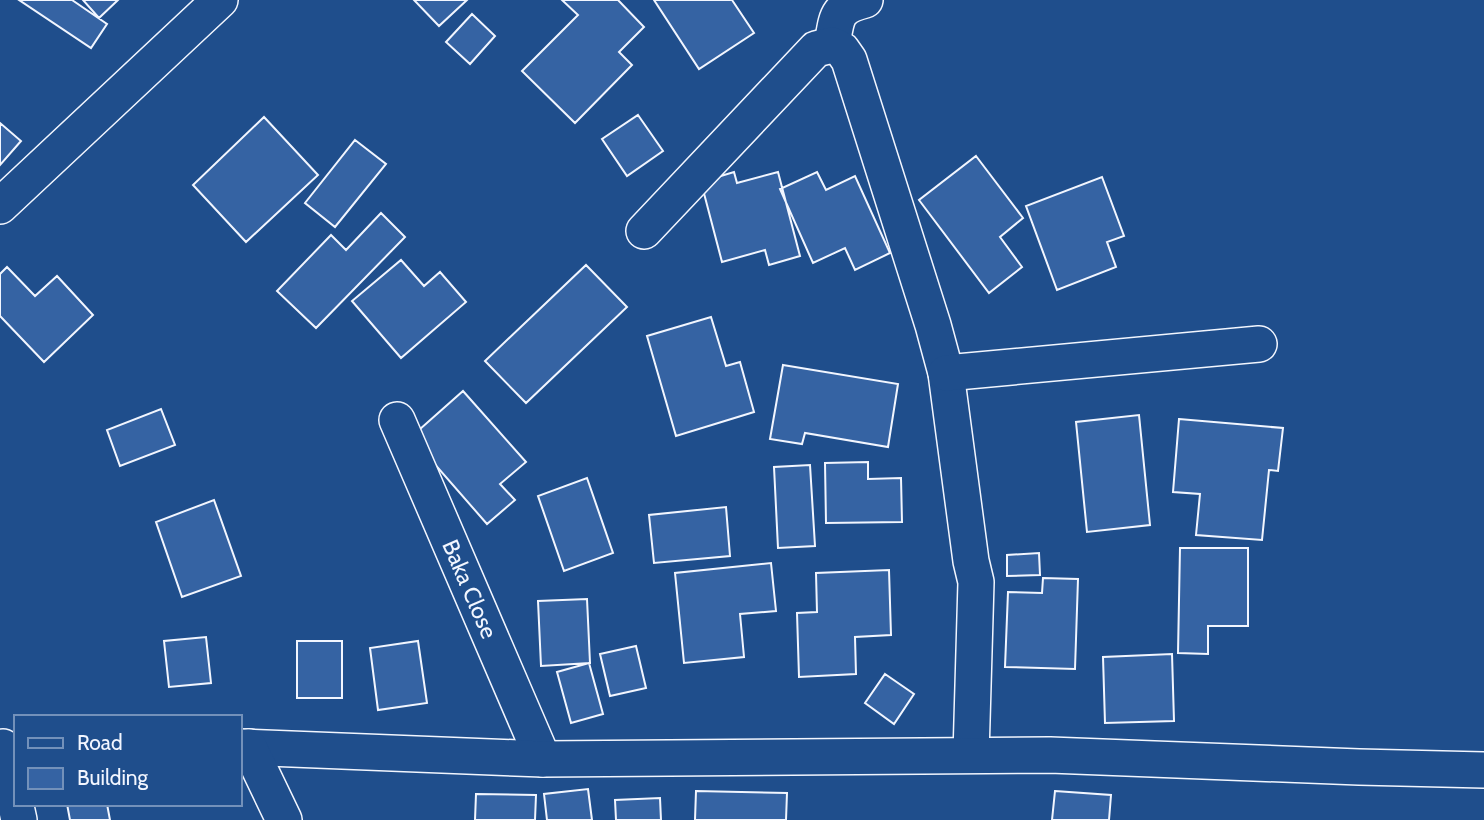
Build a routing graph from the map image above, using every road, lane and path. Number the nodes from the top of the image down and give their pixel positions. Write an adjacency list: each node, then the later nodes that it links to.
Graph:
1 (220, 0): 4 (street)
2 (865, 0): 3 (street)
3 (832, 45): 5 (street); 7 (street)
4 (0, 206)
5 (644, 231)
6 (1259, 344): 7 (street)
7 (946, 373): 11 (street)
8 (397, 419): 12 (street, Baka Close)
9 (6, 747): 14 (street)
10 (244, 747): 12 (street); 15 (street)
11 (971, 755): 12 (street); 13 (street)
12 (543, 759)
13 (1484, 769)
14 (14, 792)
15 (284, 820)

